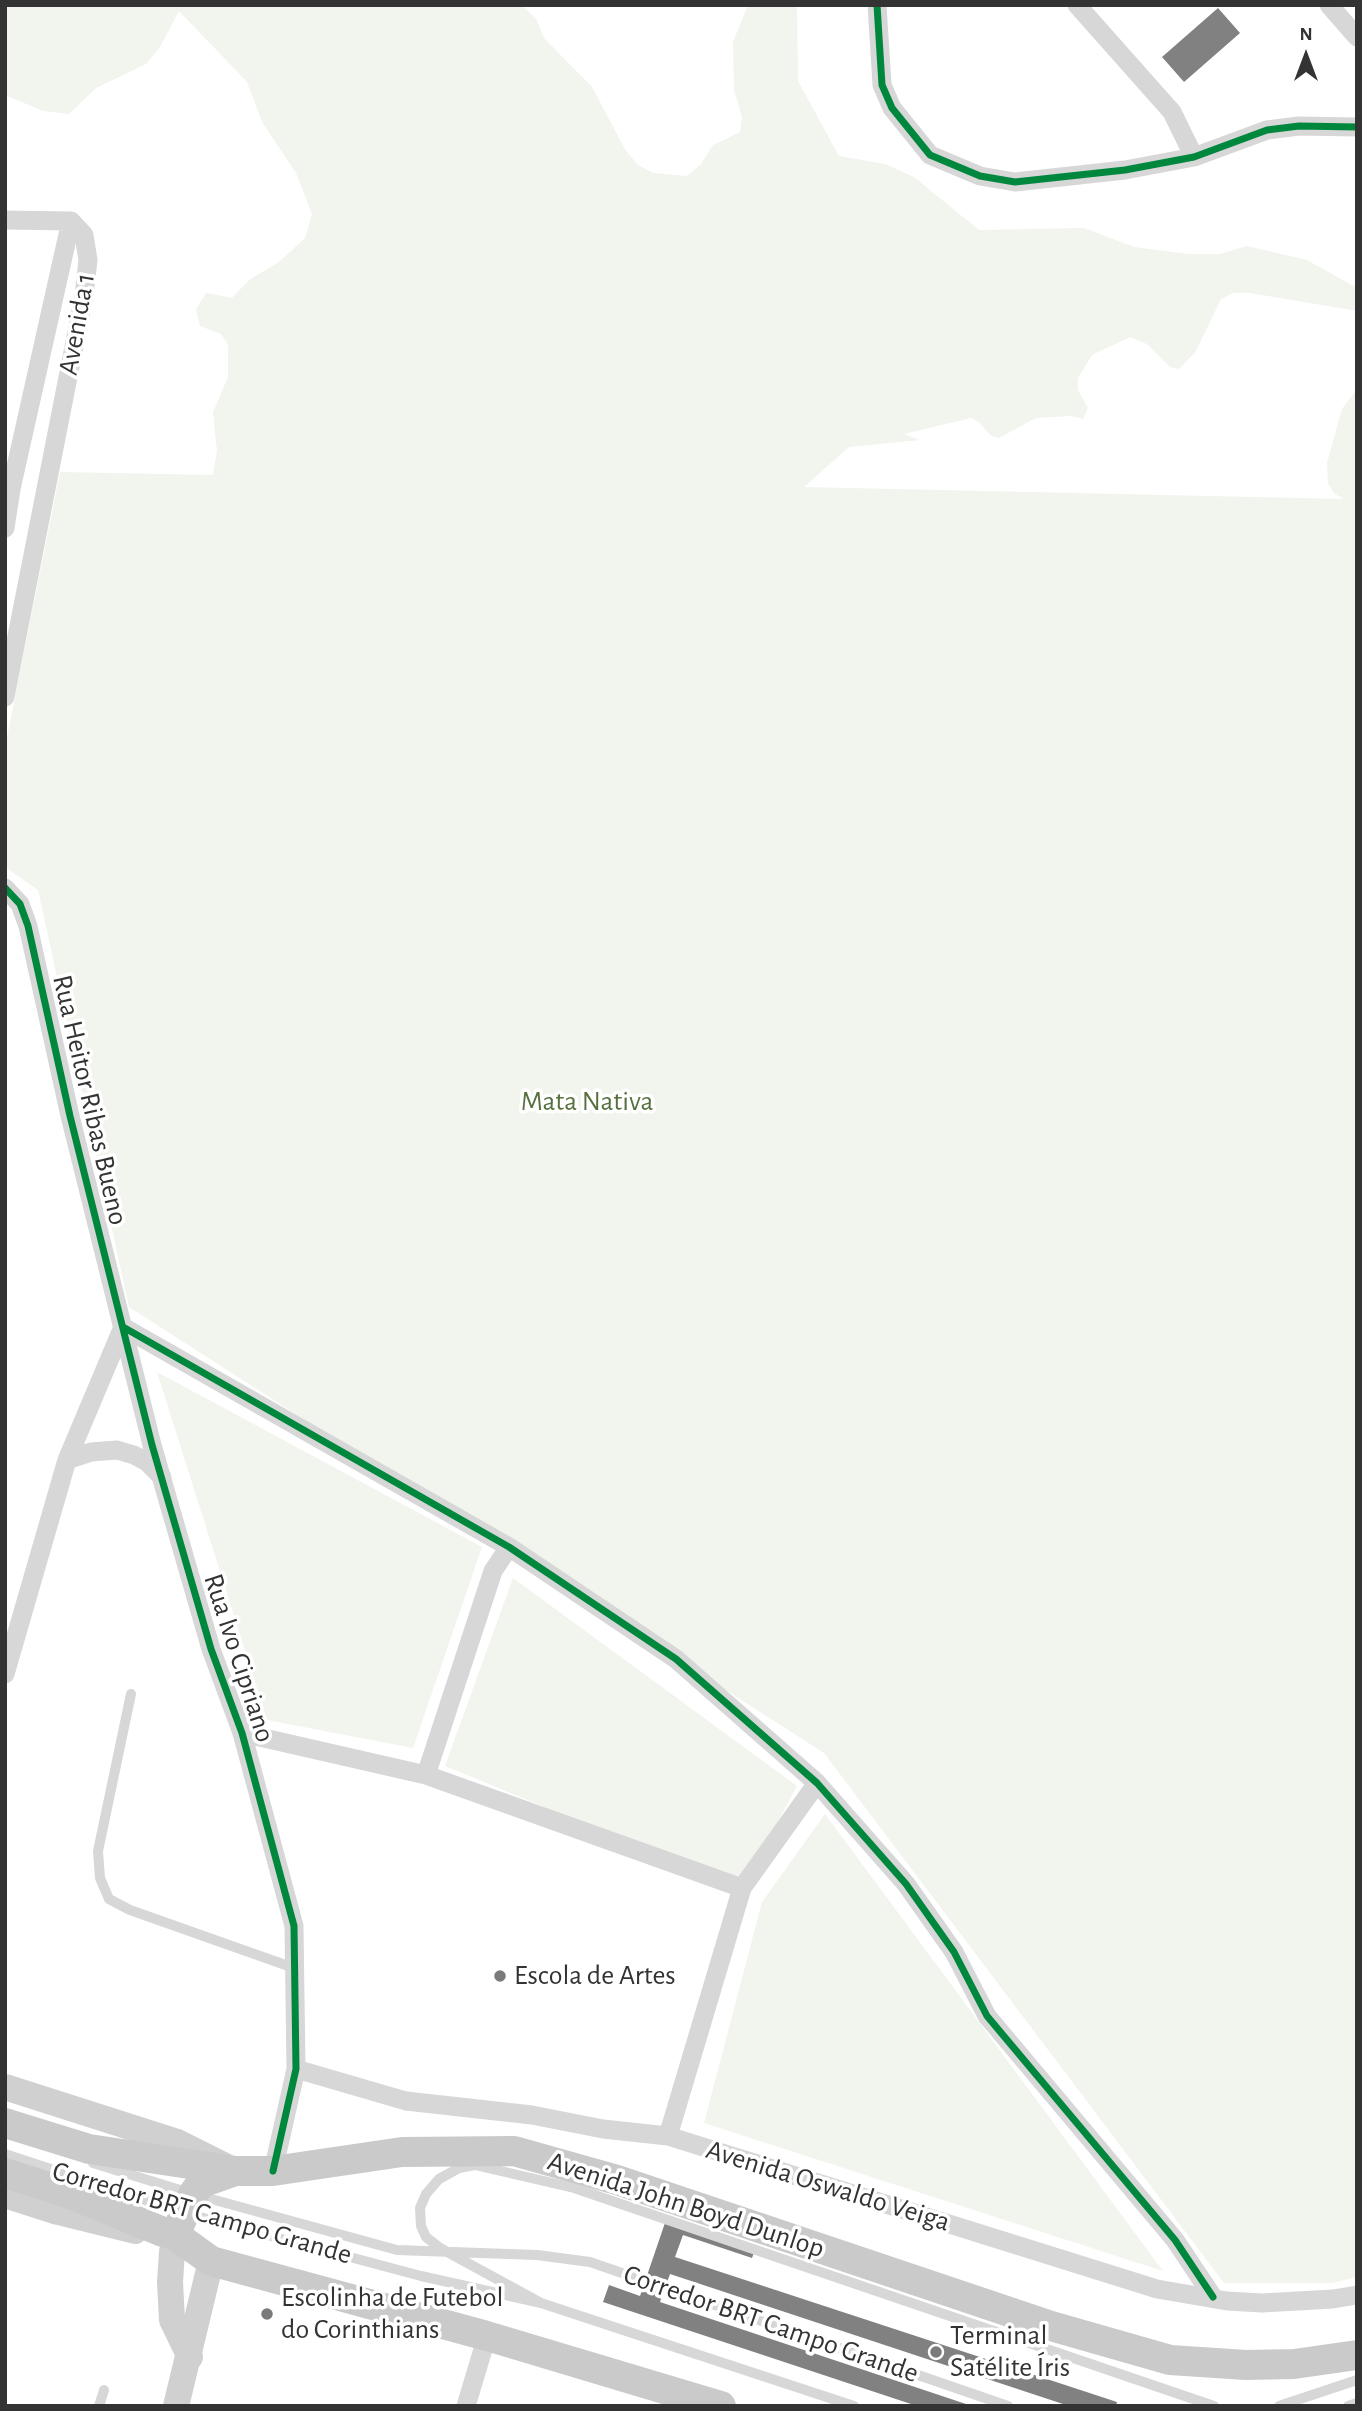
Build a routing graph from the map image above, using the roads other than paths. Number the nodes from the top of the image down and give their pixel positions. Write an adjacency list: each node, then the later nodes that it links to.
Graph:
1 (877, 5): 6 (street)
2 (1077, 5): 6 (street)
3 (1329, 5): 4 (street)
4 (1357, 37)
5 (1356, 125): 6 (street)
6 (1194, 158)
7 (5, 220): 8 (street)
8 (71, 221): 9 (street, Avenida 1); 10 (street, Avenida 1)
9 (8, 489): 10 (street); 11 (street, Avenida 1)
10 (43, 500): 12 (street, Avenida 1)
11 (5, 528)
12 (5, 698)
13 (5, 888): 14 (street, Rua Heitor Ribas Bueno)
14 (123, 1327): 15 (street); 16 (street, Rua Ivo Cipriano); 17 (street)
15 (67, 1460): 16 (street); 18 (street)
16 (163, 1478): 20 (street, Rua Ivo Cipriano)
17 (509, 1547): 21 (street); 22 (street)
18 (5, 1674)
19 (131, 1694): 24 (lane)
20 (242, 1733): 21 (street); 24 (street, Rua Ivo Cipriano)
21 (426, 1775): 23 (street)
22 (817, 1783): 23 (street); 39 (street)
23 (742, 1888): 28 (street)
24 (295, 1968): 25 (street, Rua Ivo Cipriano)
25 (296, 2069): 28 (street, Avenida Oswaldo Veiga); 32 (street, Rua Ivo Cipriano)
26 (5, 2087): 31 (street)
27 (5, 2123): 31 (main road, Avenida John Boyd Dunlop)
28 (668, 2136): 39 (street, Avenida Oswaldo Veiga)
29 (5, 2154): 35 (lane, Corredor BRT Campo Grande)
30 (81, 2159): 35 (lane, Corredor BRT Campo Grande)
31 (236, 2171): 32 (main road, Avenida John Boyd Dunlop); 35 (main road)
32 (273, 2171): 42 (main road, Avenida John Boyd Dunlop)
33 (5, 2173): 35 (main road)
34 (5, 2194): 35 (street)
35 (179, 2218): 36 (lane, Corredor BRT Campo Grande); 37 (main road); 40 (lane, Corredor BRT Campo Grande); 43 (street)
36 (448, 2252): 40 (lane, Corredor BRT Campo Grande); 52 (lane, Corredor BRT Campo Grande); 53 (lane, Corredor BRT Campo Grande)
37 (211, 2261): 41 (main road); 43 (street)
38 (1357, 2295): 39 (street, Avenida Oswaldo Veiga)
39 (1213, 2297)
40 (541, 2303): 51 (lane)
41 (487, 2336): 49 (street); 50 (main road)
42 (1357, 2355)
43 (190, 2357): 48 (street)
44 (1357, 2380): 54 (lane)
45 (104, 2390): 47 (lane)
46 (1357, 2403): 55 (lane)
47 (99, 2406)
48 (176, 2406)
49 (466, 2406)
50 (721, 2406)
51 (854, 2406)
52 (1008, 2406)
53 (1214, 2406)
54 (1279, 2406)
55 (1348, 2406)

